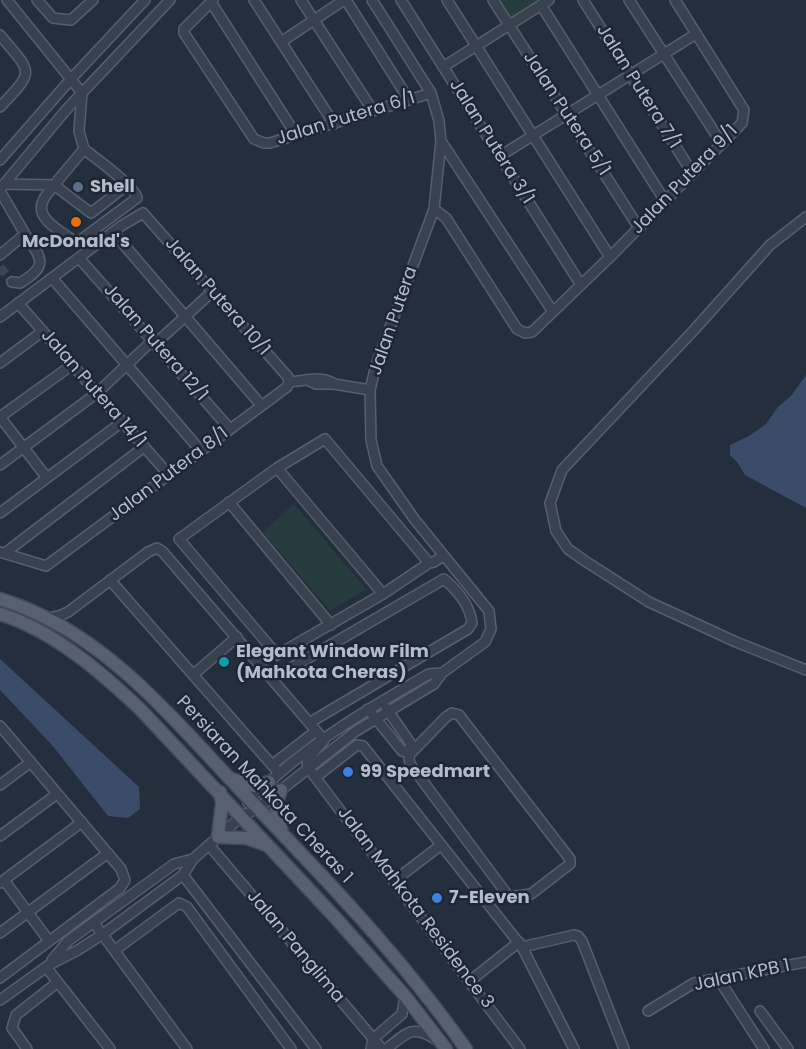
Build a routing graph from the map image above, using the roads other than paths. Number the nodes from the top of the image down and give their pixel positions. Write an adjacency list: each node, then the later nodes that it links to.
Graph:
1 (7, 0): 27 (street)
2 (38, 0): 3 (street)
3 (93, 0)
4 (145, 0): 27 (street)
5 (170, 0): 28 (street)
6 (254, 0): 22 (street)
7 (301, 0): 18 (street)
8 (345, 0): 18 (street); 31 (street)
9 (372, 0): 29 (street, Jalan Putera)
10 (401, 0): 25 (street, Jalan Putera 3/1)
11 (447, 0): 23 (street)
12 (493, 0): 19 (street, Jalan Putera 5/1)
13 (583, 0): 26 (street, Jalan Putera 7/1)
14 (629, 0): 24 (street)
15 (675, 0): 20 (street, Jalan Putera 9/1)
16 (212, 1): 36 (street); 36 (street, Jalan Putera 6/1)
17 (545, 2): 19 (street); 30 (street)
18 (314, 20): 22 (street); 33 (street)
19 (509, 25): 23 (street); 34 (street, Jalan Putera 5/1)
20 (696, 34): 24 (street); 39 (street, Jalan Putera 9/1)
21 (0, 35): 32 (street)
22 (281, 42): 35 (street)
23 (476, 46): 25 (street); 37 (street)
24 (664, 54): 26 (street); 39 (street)
25 (443, 67): 41 (street, Jalan Putera 3/1)
26 (630, 75): 30 (street); 43 (street, Jalan Putera 7/1)
27 (72, 79): 28 (street); 42 (street)
28 (82, 93): 40 (street); 46 (street)
29 (431, 93): 31 (street, Jalan Putera 6/1); 38 (street, Jalan Putera)
30 (599, 94): 34 (street); 47 (street)
31 (409, 100): 33 (street, Jalan Putera 6/1)
32 (0, 105)
33 (373, 111): 35 (street, Jalan Putera 6/1)
34 (567, 114): 37 (street); 50 (street, Jalan Putera 5/1)
35 (334, 124): 36 (street, Jalan Putera 6/1)
36 (296, 135)
37 (533, 135): 41 (street); 54 (street)
38 (441, 141): 48 (street, Jalan Putera); 61 (street)
39 (722, 144): 43 (street, Jalan Putera 9/1)
40 (84, 149): 44 (street); 45 (street)
41 (500, 156): 58 (street, Jalan Putera 3/1)
42 (0, 160)
43 (693, 174): 47 (street, Jalan Putera 9/1)
44 (127, 184): 45 (street); 45 (street)
45 (54, 185): 46 (street)
46 (1, 188): 52 (street)
47 (665, 201): 50 (street, Jalan Putera 9/1)
48 (434, 209): 61 (street, Jalan Putera 9/1); 70 (street, Jalan Putera)
49 (806, 218): 96 (street)
50 (639, 228): 54 (street, Jalan Putera 9/1)
51 (113, 232): 55 (street); 59 (street, Jalan Putera 10/1); 62 (street)
52 (25, 234): 53 (street); 57 (street)
53 (0, 255)
54 (610, 257): 58 (street, Jalan Putera 9/1)
55 (79, 258): 56 (street); 65 (street, Jalan Putera 12/1)
56 (52, 278): 60 (street); 68 (street)
57 (12, 282)
58 (581, 285): 61 (street, Jalan Putera 9/1)
59 (212, 292): 62 (street); 69 (street, Jalan Putera 10/1)
60 (18, 303): 63 (street); 64 (street, Jalan Putera 14/1)
61 (553, 312)
62 (186, 316): 65 (street); 72 (street)
63 (0, 317)
64 (43, 331): 66 (street); 67 (street, Jalan Putera 14/1)
65 (154, 342): 68 (street); 75 (street, Jalan Putera 12/1)
66 (0, 363)
67 (72, 364): 71 (street, Jalan Putera 14/1); 73 (street)
68 (126, 365): 71 (street); 78 (street)
69 (289, 382): 70 (street); 72 (street, Jalan Putera 8/1)
70 (370, 390): 86 (street, Jalan Putera)
71 (97, 393): 74 (street, Jalan Putera 14/1); 77 (street)
72 (261, 405): 75 (street, Jalan Putera 8/1)
73 (0, 417): 77 (street)
74 (122, 422): 76 (street, Jalan Putera 14/1); 82 (street)
75 (230, 429): 78 (street, Jalan Putera 8/1)
76 (144, 447): 81 (street, Jalan Putera 14/1); 85 (street)
77 (24, 448): 79 (street); 82 (street)
78 (201, 451): 81 (street, Jalan Putera 8/1)
79 (0, 465)
80 (277, 468): 83 (street); 87 (street); 89 (street)
81 (169, 475): 85 (street, Jalan Putera 8/1)
82 (47, 478): 84 (street)
83 (229, 502): 93 (street); 93 (street)
84 (0, 513)
85 (2, 552)
86 (442, 554): 87 (street); 97 (street, Jalan Putera)
87 (429, 563): 89 (street)
88 (110, 580): 92 (street); 94 (street); 98 (street)
89 (383, 594): 93 (street)
90 (0, 599): 92 (main road, Persiaran Mahkota Cheras 1)
91 (0, 614): 118 (main road, Persiaran Mahkota Cheras 1)
92 (47, 618): 115 (main road, Persiaran Mahkota Cheras 1)
93 (331, 625)
94 (237, 637): 98 (street); 99 (street)
95 (407, 666): 99 (street); 100 (street); 105 (street)
96 (806, 670)
97 (442, 673): 100 (street, Jalan Putera); 103 (street, Jalan Putera)
98 (194, 674): 111 (street)
99 (272, 679): 105 (street)
100 (418, 680): 101 (street, Jalan Putera)
101 (382, 701): 102 (street, Jalan Putera); 103 (street)
102 (368, 709): 104 (street); 108 (street, Jalan Putera)
103 (389, 712): 104 (street, Jalan Putera); 109 (street)
104 (376, 719): 109 (street); 112 (street, Jalan Putera)
105 (309, 723): 106 (street)
106 (316, 731): 108 (street); 111 (street)
107 (2, 733): 110 (street)
108 (324, 740): 112 (street); 114 (street, Jalan Putera)
109 (409, 753): 109 (street)
110 (31, 762): 116 (street); 119 (street)
111 (272, 765): 114 (street)
112 (308, 769): 113 (street, Jalan Mahkota Residence 3); 117 (street, Jalan Putera)
113 (316, 777): 126 (street); 132 (street, Jalan Mahkota Residence 3)
114 (274, 778): 115 (main road); 120 (street, Jalan Putera)
115 (230, 779): 120 (main road, Persiaran Mahkota Cheras 1)
116 (0, 785)
117 (282, 790): 120 (street, Jalan Putera); 123 (main road)
118 (219, 792): 121 (main road, Persiaran Mahkota Cheras 1); 125 (main road)
119 (57, 794): 122 (street); 124 (street)
120 (253, 804): 121 (street, Jalan Putera); 123 (main road, Persiaran Mahkota Cheras 1)
121 (242, 816): 125 (street); 127 (main road, Persiaran Mahkota Cheras 1)
122 (82, 822): 128 (street); 131 (street)
123 (283, 835): 159 (main road, Persiaran Mahkota Cheras 1)
124 (0, 836)
125 (213, 841): 127 (main road); 129 (street); 150 (street, Jalan Panglima)
126 (441, 844): 132 (street); 138 (street)
127 (272, 849): 146 (main road, Persiaran Mahkota Cheras 1)
128 (108, 853): 133 (street); 137 (street)
129 (193, 859): 130 (street); 134 (street)
130 (183, 875): 136 (street); 156 (street)
131 (2, 881): 133 (street)
132 (394, 881): 144 (street, Jalan Mahkota Residence 3)
133 (28, 912): 135 (street); 137 (street)
134 (94, 922): 136 (street); 141 (street)
135 (0, 933)
136 (103, 934): 139 (street); 141 (street)
137 (49, 941): 142 (street)
138 (520, 944): 144 (street); 161 (street); 162 (street)
139 (115, 951): 154 (street); 155 (street)
140 (806, 962): 143 (street, Jalan KPB 1)
141 (47, 966): 145 (street); 147 (street)
142 (0, 978)
143 (718, 978): 148 (street, Jalan KPB 1); 163 (street)
144 (470, 981): 160 (street, Jalan Mahkota Residence 3)
145 (58, 982): 152 (street); 153 (street)
146 (405, 996): 150 (street); 151 (main road, Persiaran Mahkota Cheras 1)
147 (0, 1000)
148 (648, 1011)
149 (760, 1011): 164 (street)
150 (372, 1044): 157 (street, Jalan Panglima)
151 (445, 1048): 158 (street)
152 (27, 1049)
153 (110, 1049)
154 (187, 1049)
155 (291, 1049)
156 (316, 1049)
157 (382, 1049)
158 (386, 1049)
159 (465, 1049)
160 (520, 1049)
161 (574, 1049)
162 (624, 1049)
163 (764, 1049)
164 (788, 1049)

